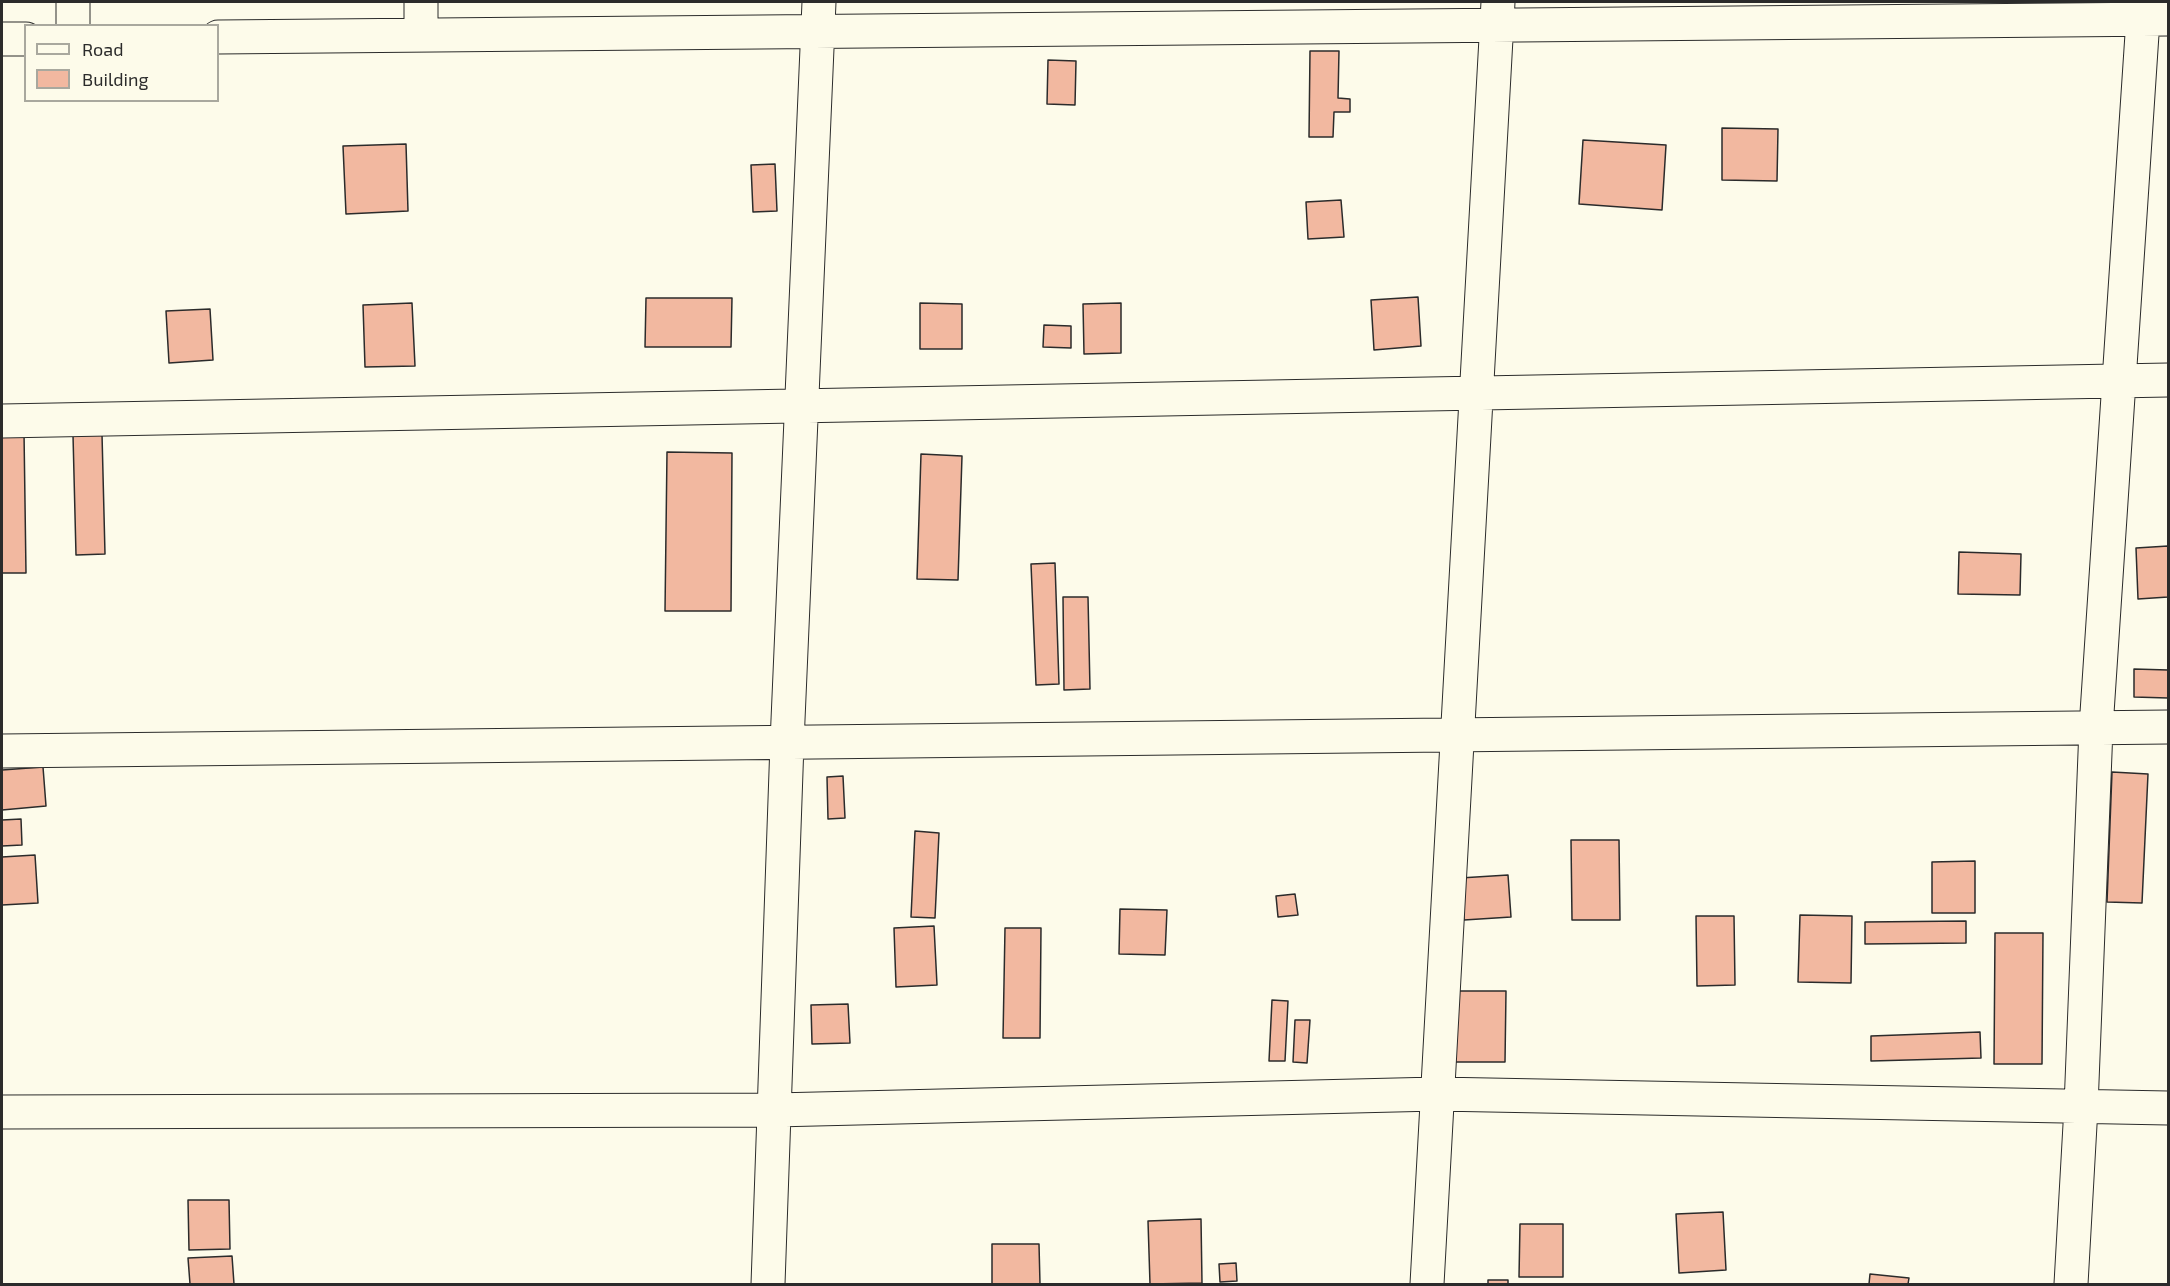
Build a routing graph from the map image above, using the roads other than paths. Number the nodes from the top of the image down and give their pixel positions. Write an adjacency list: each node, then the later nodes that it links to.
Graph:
1 (73, 2): 6 (street)
2 (421, 2): 7 (street)
3 (2151, 13): 4 (street); 12 (street)
4 (1497, 14): 5 (street); 13 (street)
5 (819, 17): 7 (street); 14 (street)
6 (73, 24)
7 (421, 36): 8 (street)
8 (219, 38)
9 (2, 39): 10 (street)
10 (24, 39)
11 (2169, 380): 12 (street)
12 (2118, 381): 13 (street); 17 (street)
13 (1477, 393): 14 (street); 18 (street)
14 (802, 406): 15 (street); 19 (street)
15 (2, 421)
16 (2169, 727): 17 (street)
17 (2096, 728): 18 (street); 22 (street)
18 (1457, 736): 19 (street); 21 (street)
19 (787, 743): 20 (street); 24 (street)
20 (2, 751)
21 (1437, 1094): 22 (street); 24 (street); 27 (street)
22 (2081, 1107): 23 (street); 28 (street)
23 (2169, 1108)
24 (776, 1110): 25 (street); 26 (street)
25 (2, 1113)
26 (768, 1284)
27 (1426, 1284)
28 (2071, 1284)

